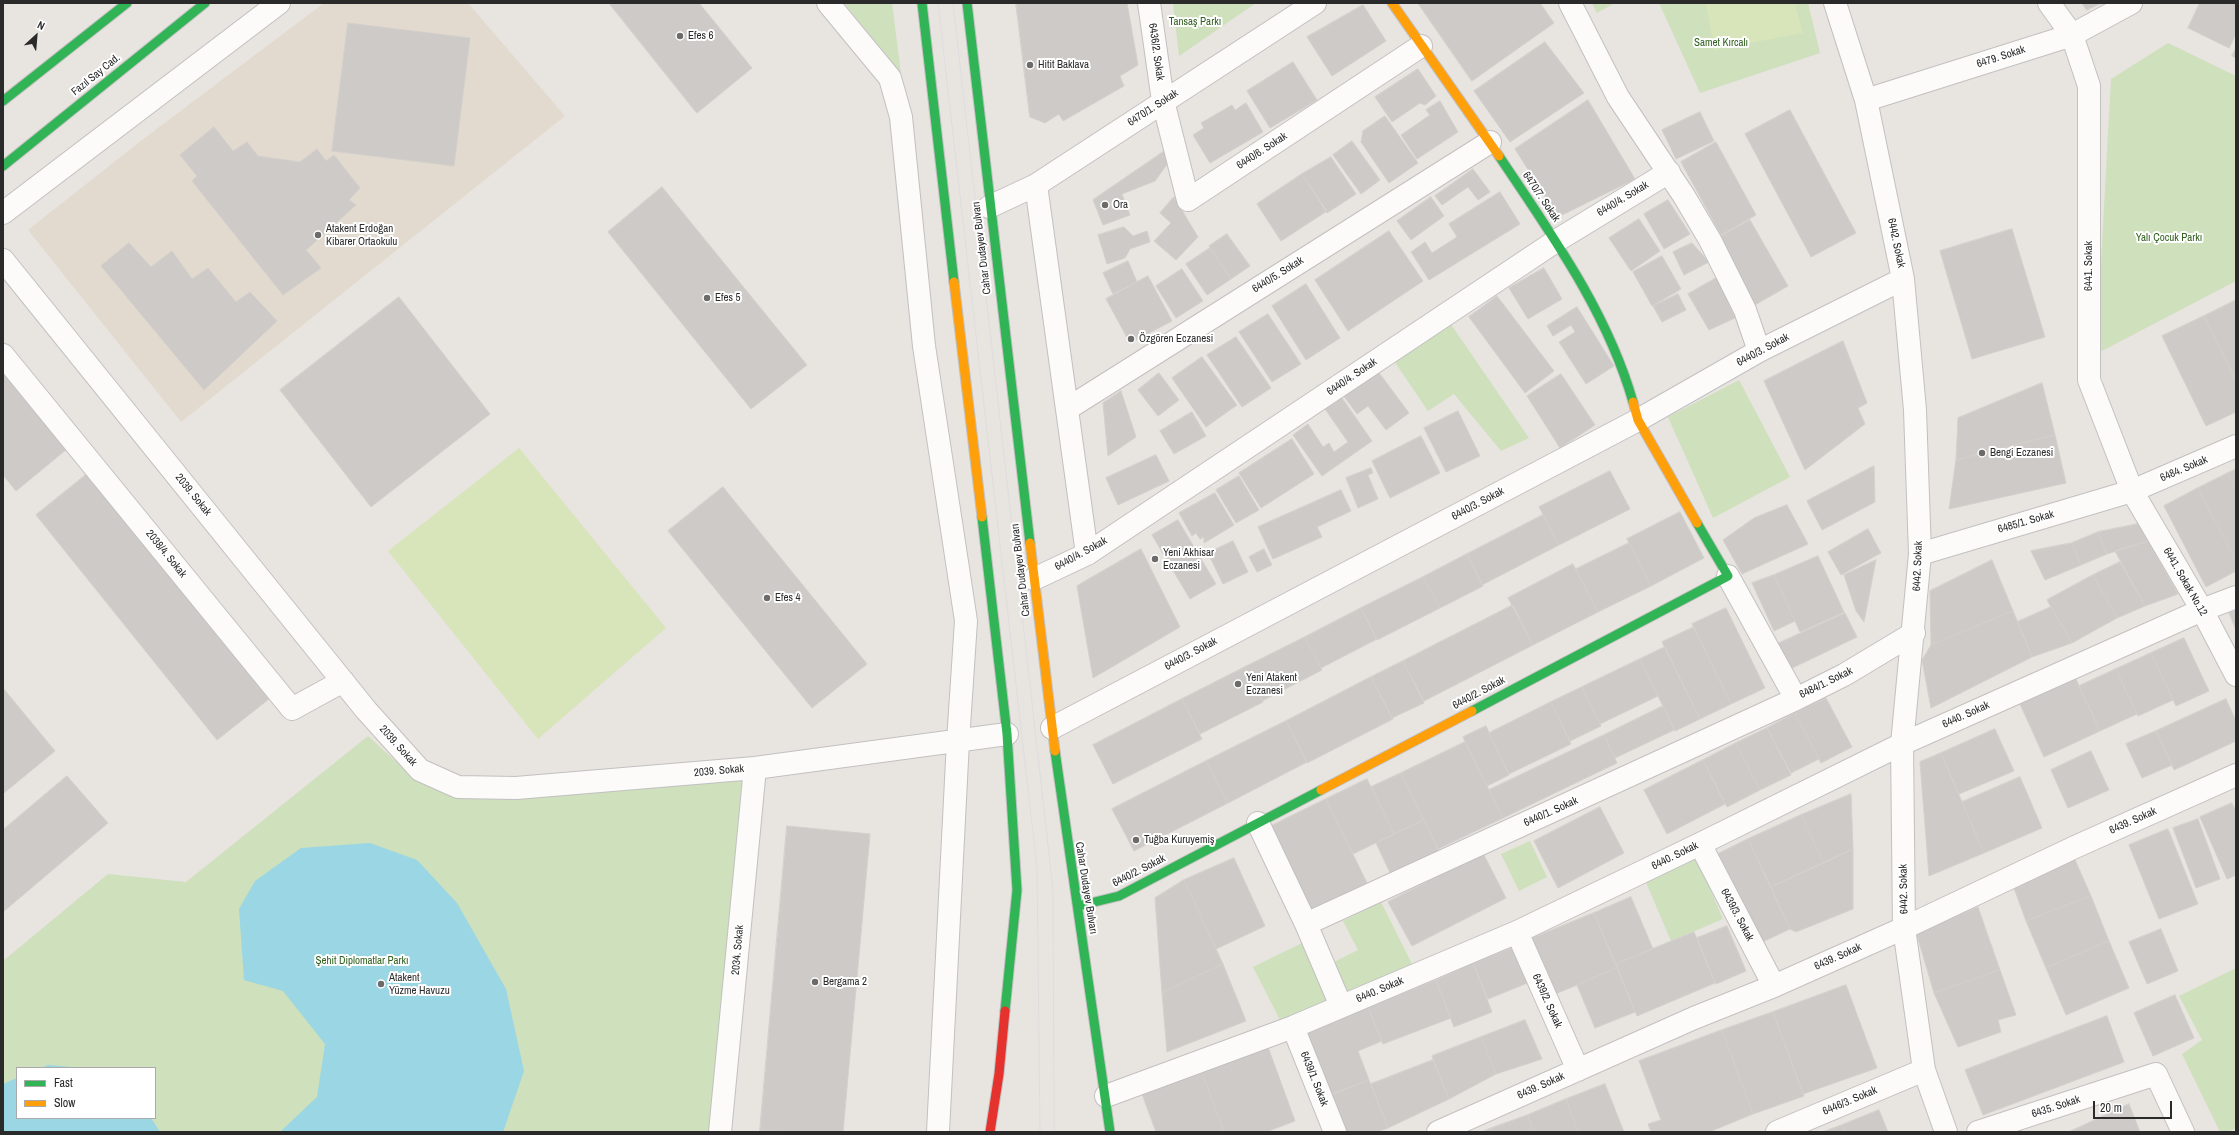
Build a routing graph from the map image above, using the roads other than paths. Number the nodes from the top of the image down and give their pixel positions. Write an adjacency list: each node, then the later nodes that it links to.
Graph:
1 (126, 3): 17 (main road)
2 (205, 3): 20 (main road, Fazıl Say Cad.)
3 (279, 3): 24 (street)
4 (828, 3): 46 (street)
5 (922, 3): 45 (main road)
6 (967, 3): 23 (main road, Cahar Dudayev Bulvarı)
7 (1149, 3): 18 (street, 6436/2. Sokak)
8 (1315, 3): 18 (street, 6470/1. Sokak)
9 (1392, 3): 15 (main road, 6470/7. Sokak)
10 (1570, 3): 21 (street)
11 (1835, 3): 16 (street, 6442. Sokak)
12 (2049, 3): 14 (street, 6441. Sokak)
13 (2131, 3): 14 (street, 6479. Sokak)
14 (2072, 35): 16 (street, 6479. Sokak); 33 (street, 6441. Sokak)
15 (1421, 46): 18 (street, 6440/6. Sokak); 19 (main road, 6470/7. Sokak)
16 (1866, 100): 27 (street, 6442. Sokak)
17 (3, 101)
18 (1163, 101): 22 (street, 6470/1. Sokak)
19 (1490, 142): 25 (main road, 6470/7. Sokak); 30 (street, 6440/5. Sokak)
20 (3, 166)
21 (1669, 172): 25 (street, 6440/4. Sokak); 28 (street)
22 (1036, 185): 23 (street, 6470/1. Sokak); 30 (street)
23 (989, 208): 37 (main road, Cahar Dudayev Bulvarı)
24 (3, 213)
25 (1556, 241): 31 (main road, 6470/7. Sokak); 34 (street, 6440/4. Sokak)
26 (3, 260): 42 (street, 2039. Sokak)
27 (1903, 279): 28 (street, 6440/3. Sokak); 35 (street, 6442. Sokak)
28 (1759, 351): 31 (street, 6440/3. Sokak)
29 (3, 355): 42 (street, 2038/4. Sokak)
30 (1067, 409): 34 (street)
31 (1638, 420): 36 (main road); 44 (street, 6440/3. Sokak)
32 (2236, 446): 33 (street, 6484. Sokak)
33 (2132, 491): 35 (street, 6485/1. Sokak); 39 (street, 6441. Sokak No.12)
34 (1087, 554): 37 (street, 6440/4. Sokak)
35 (1920, 554): 40 (street, 6442. Sokak)
36 (1728, 576): 43 (street, 6484/1. Sokak); 50 (main road, 6440/2. Sokak)
37 (1034, 579): 44 (main road, Cahar Dudayev Bulvarı)
38 (2236, 597): 39 (street, 6440. Sokak)
39 (2202, 610): 41 (street, 6441. Sokak No.12); 47 (street, 6440. Sokak)
40 (1914, 633): 43 (street, 6484/1. Sokak); 47 (street, 6442. Sokak)
41 (2236, 675)
42 (343, 681): 48 (street, 2039. Sokak)
43 (1796, 699): 53 (street, 6440/1. Sokak)
44 (1052, 728): 52 (main road, Cahar Dudayev Bulvarı)
45 (1007, 734): 46 (street, 2039. Sokak); 64 (main road)
46 (958, 741): 48 (street, 2039. Sokak); 63 (street)
47 (1902, 744): 51 (street, 6440. Sokak); 54 (street, 6442. Sokak)
48 (755, 768): 62 (street, 2034. Sokak)
49 (2236, 775): 54 (street, 6439. Sokak)
50 (1258, 822): 52 (main road, 6440/2. Sokak); 53 (street)
51 (1700, 844): 55 (street, 6440. Sokak); 56 (street, 6439/3. Sokak)
52 (1078, 906): 61 (main road, Cahar Dudayev Bulvarı)
53 (1306, 924): 57 (street)
54 (1904, 928): 56 (street, 6439. Sokak); 60 (street, 6442. Sokak)
55 (1517, 932): 57 (street, 6440. Sokak); 59 (street, 6439/2. Sokak)
56 (1774, 986): 59 (street, 6439. Sokak)
57 (1341, 1006): 58 (street, 6440. Sokak)
58 (1292, 1027): 61 (street, 6440. Sokak); 66 (street, 6439/1. Sokak)
59 (1578, 1070): 67 (street, 6439. Sokak)
60 (1924, 1070): 68 (street, 6446/3. Sokak); 69 (street, 6442. Sokak)
61 (1106, 1096): 65 (main road, Cahar Dudayev Bulvarı)
62 (720, 1132)
63 (938, 1132)
64 (990, 1132)
65 (1110, 1132)
66 (1335, 1132)
67 (1438, 1132)
68 (1777, 1132)
69 (1946, 1132)
70 (1978, 1132): 71 (street, 6435. Sokak)
71 (2183, 1132)

